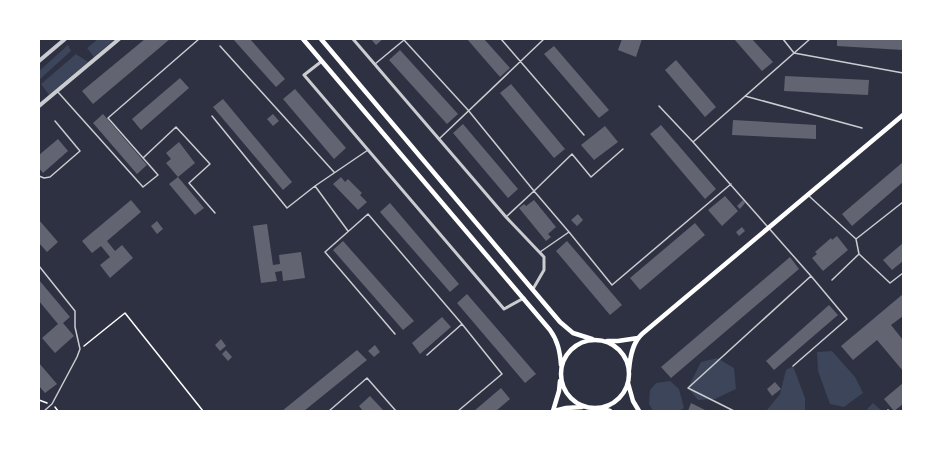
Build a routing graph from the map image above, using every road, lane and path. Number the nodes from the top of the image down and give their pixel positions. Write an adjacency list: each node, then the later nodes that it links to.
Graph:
1 (65, 39): 14 (street)
2 (118, 39): 19 (street)
3 (199, 39): 33 (lane)
4 (303, 39): 15 (main road)
5 (321, 39): 53 (main road)
6 (353, 39): 17 (street)
7 (501, 39): 16 (lane)
8 (544, 39): 16 (lane)
9 (783, 39): 13 (lane)
10 (810, 39): 13 (lane)
11 (405, 40): 17 (lane); 23 (lane)
12 (220, 46): 34 (lane)
13 (794, 53): 18 (lane); 20 (lane)
14 (39, 61)
15 (322, 61): 32 (street); 54 (main road)
16 (521, 61): 23 (lane); 28 (lane)
17 (375, 64): 29 (street)
18 (903, 73)
19 (57, 91): 21 (street); 33 (lane)
20 (745, 96): 27 (lane); 30 (lane)
21 (39, 106)
22 (659, 106): 30 (lane)
23 (468, 110): 29 (lane); 38 (lane)
24 (903, 115): 39 (main road)
25 (212, 116): 37 (lane)
26 (55, 121): 35 (lane)
27 (862, 128)
28 (584, 135)
29 (439, 138): 42 (street)
30 (693, 142): 36 (lane)
31 (623, 148): 38 (lane)
32 (368, 150): 34 (lane); 54 (street)
33 (143, 158): 41 (lane)
34 (334, 172): 37 (lane)
35 (39, 176)
36 (731, 184): 43 (lane); 45 (lane)
37 (315, 186): 44 (lane)
38 (534, 191): 42 (lane); 45 (lane)
39 (808, 195): 43 (main road); 46 (lane)
40 (903, 202): 46 (lane)
41 (215, 213)
42 (506, 217): 47 (street)
43 (769, 227): 51 (lane); 57 (main road)
44 (348, 231): 55 (lane); 56 (lane)
45 (569, 232): 47 (lane)
46 (856, 239): 48 (lane)
47 (540, 252): 53 (street)
48 (858, 254): 50 (lane); 52 (lane)
49 (39, 266): 60 (lane)
50 (903, 273)
51 (811, 276): 63 (lane); 77 (lane)
52 (832, 280)
53 (533, 289): 58 (main road)
54 (524, 298): 62 (main road)
55 (462, 324): 61 (lane); 73 (lane)
56 (395, 334)
57 (638, 338): 59 (main road); 64 (main road)
58 (592, 339): 59 (main road); 62 (main road)
59 (605, 341): 64 (main road)
60 (80, 349): 69 (lane); 70 (path)
61 (427, 355)
62 (561, 365): 65 (main road)
63 (794, 366)
64 (629, 370): 66 (main road)
65 (560, 376): 67 (main road); 74 (main road)
66 (628, 382): 68 (main road); 76 (main road)
67 (585, 407): 68 (main road); 74 (main road)
68 (600, 408): 75 (main road)
69 (44, 411)
70 (204, 411)
71 (329, 411): 72 (lane)
72 (396, 411)
73 (458, 411)
74 (554, 411)
75 (610, 411)
76 (639, 411)
77 (734, 411)

